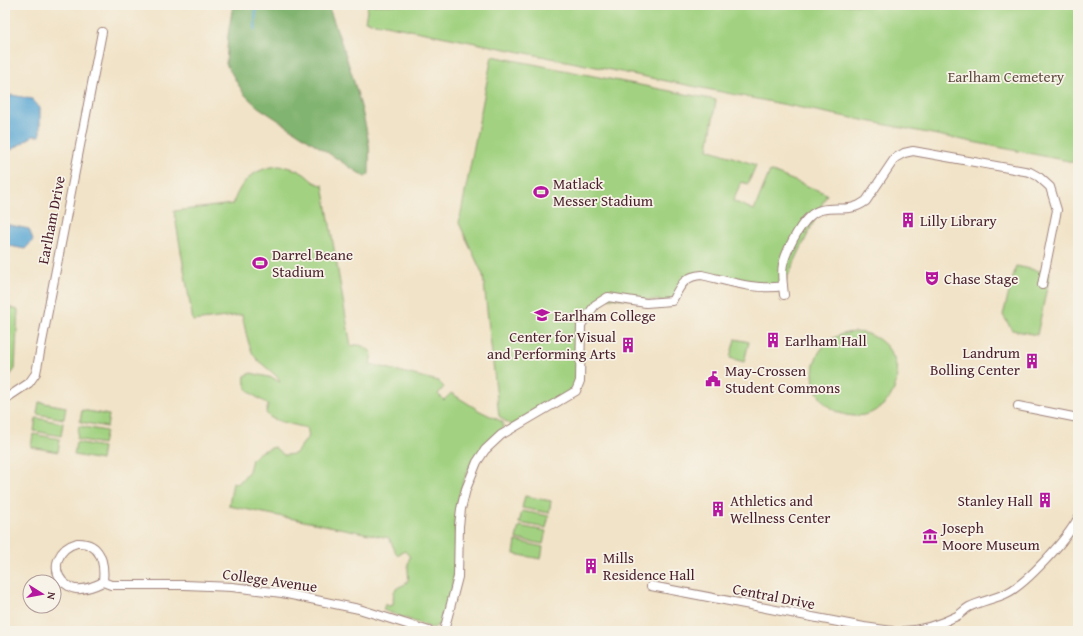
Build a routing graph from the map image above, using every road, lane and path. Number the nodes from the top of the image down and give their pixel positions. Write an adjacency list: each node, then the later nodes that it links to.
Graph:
1 (102, 32): 5 (street, Earlham Drive)
2 (1042, 285): 3 (street)
3 (783, 286): 4 (street); 13 (street)
4 (784, 296)
5 (5, 399)
6 (1018, 406): 7 (street)
7 (1078, 418)
8 (1078, 518): 15 (street)
9 (103, 582): 9 (street); 12 (street, College Avenue)
10 (651, 586): 11 (street, Central Drive)
11 (871, 630): 14 (street, Central Drive)
12 (429, 631)
13 (444, 631)
14 (892, 631)
15 (904, 631)

